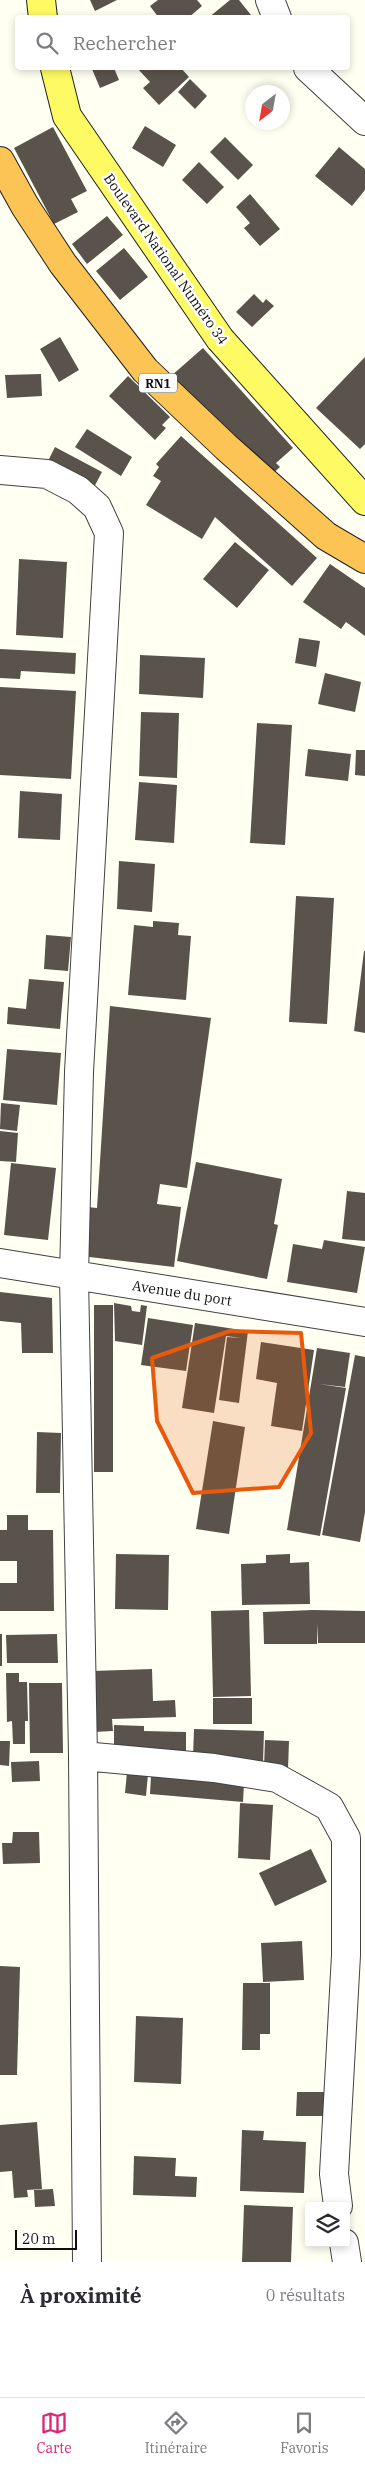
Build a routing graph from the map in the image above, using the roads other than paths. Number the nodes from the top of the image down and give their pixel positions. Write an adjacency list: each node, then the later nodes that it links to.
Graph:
1 (41, 0): 3 (main road)
2 (270, 0): 4 (street)
3 (43, 15)
4 (275, 15)
5 (56, 70): 10 (main road, Boulevard National Numéro 34)
6 (310, 70): 7 (street)
7 (365, 121)
8 (0, 161): 11 (highway, RN1)
9 (0, 470): 13 (street)
10 (365, 501)
11 (365, 559)
12 (0, 1263): 13 (street, Avenue du port)
13 (74, 1276): 14 (street, Avenue du port); 15 (street)
14 (365, 1322)
15 (83, 1756): 16 (street); 18 (street)
16 (338, 2202)
17 (344, 2247): 19 (street)
18 (87, 2262)
19 (346, 2262)

